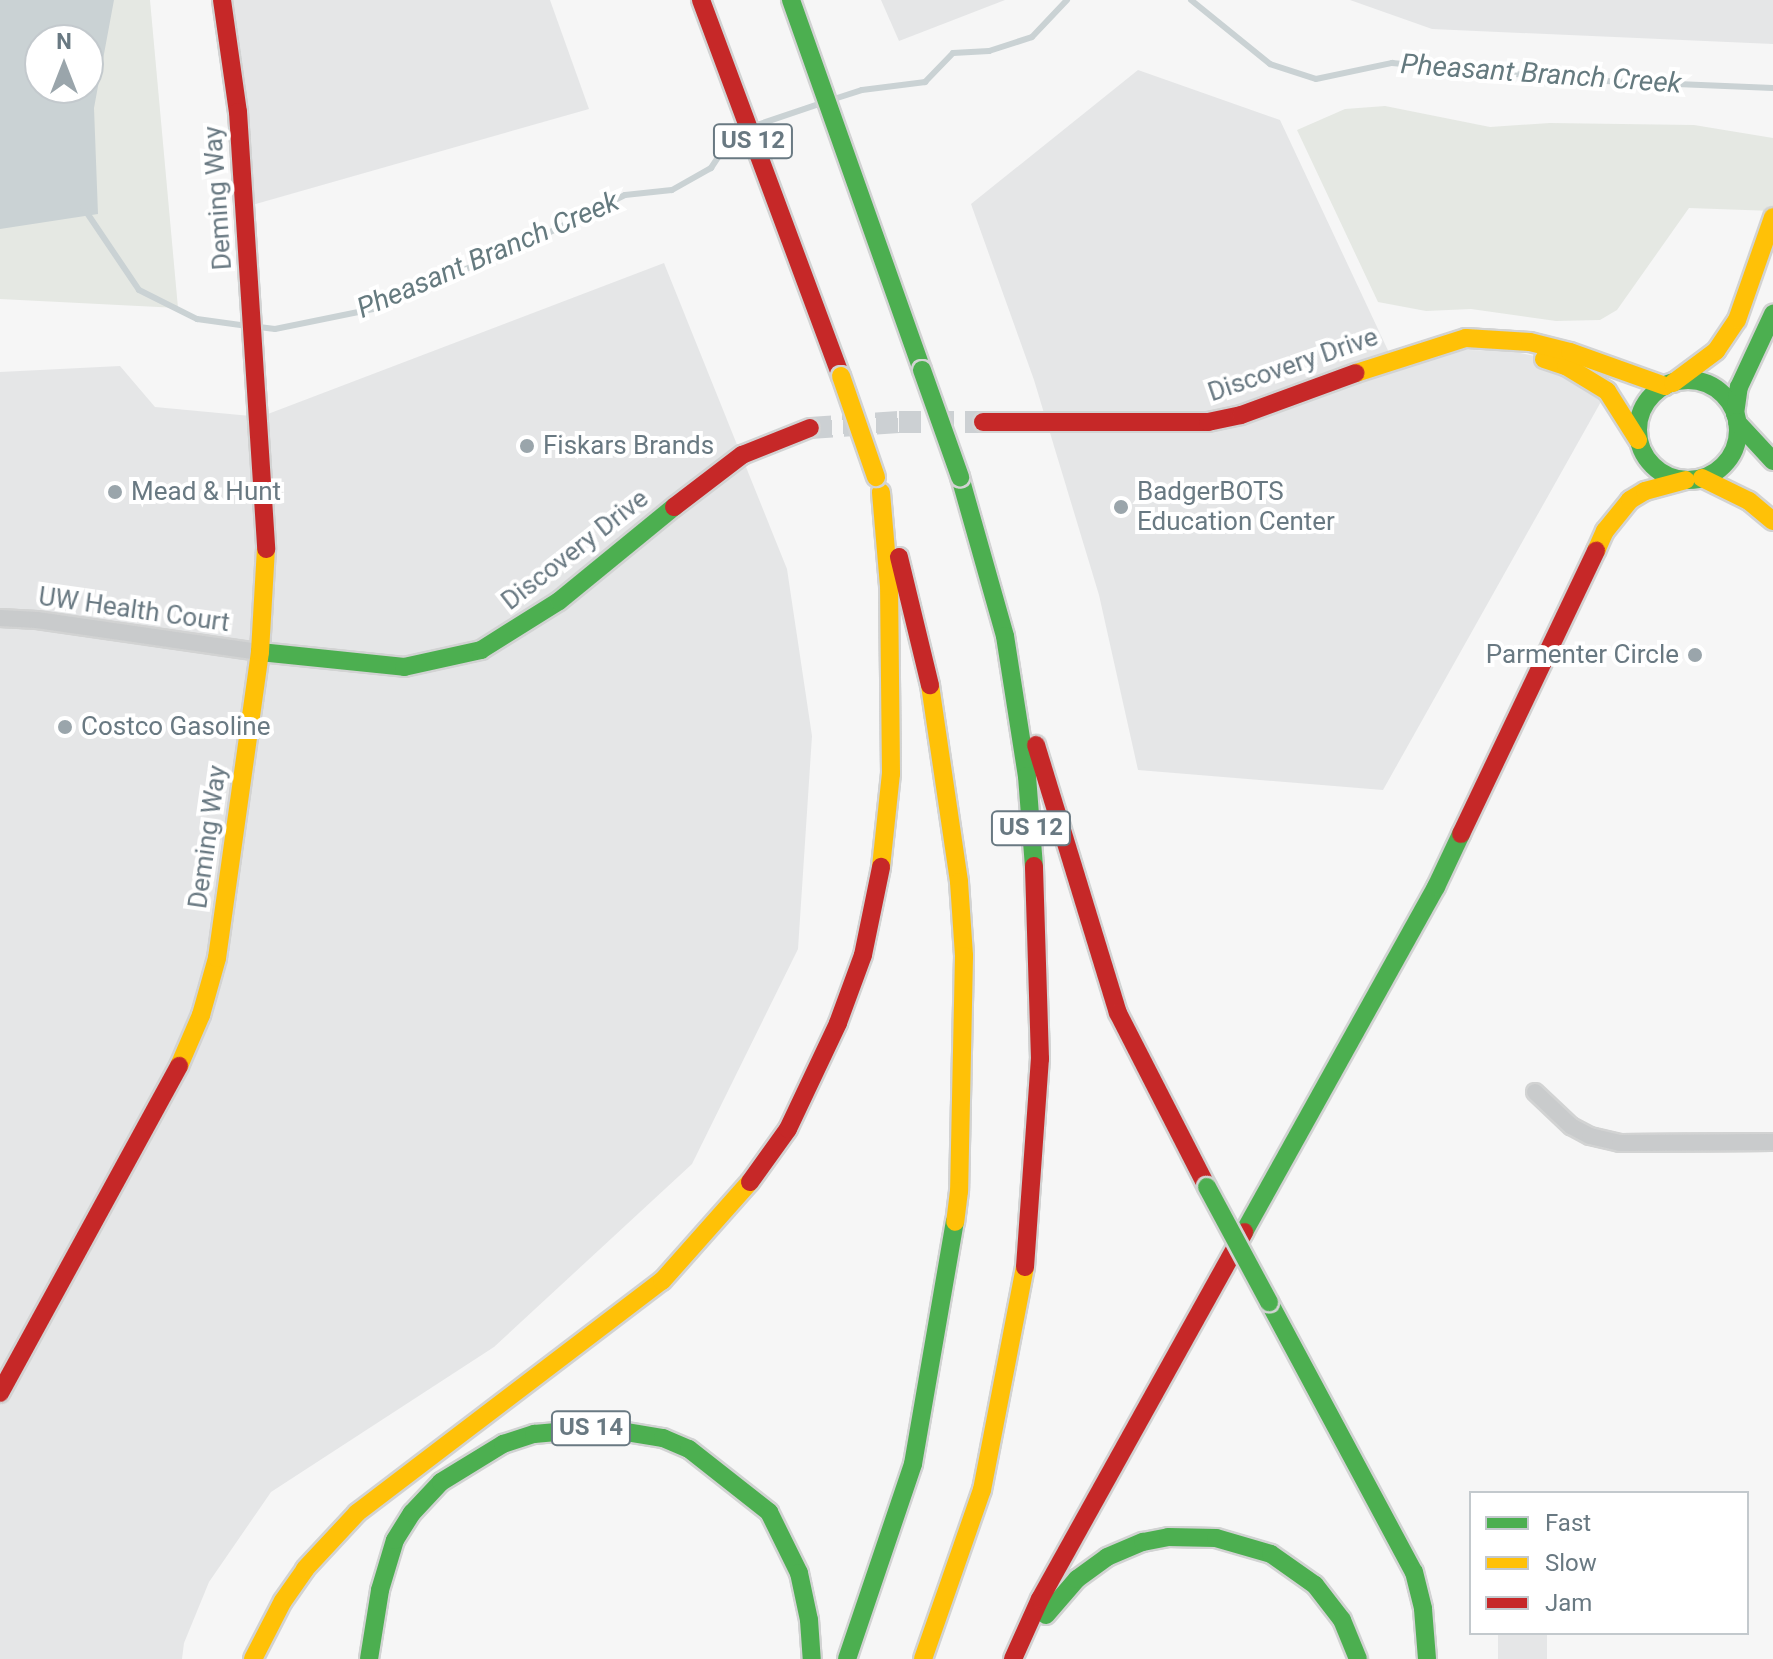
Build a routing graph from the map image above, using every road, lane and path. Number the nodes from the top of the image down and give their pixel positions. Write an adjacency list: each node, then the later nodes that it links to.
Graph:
1 (222, 0): 18 (main road, Deming Way)
2 (701, 0): 14 (main road, US 12, bridge)
3 (791, 0): 17 (main road, US 12, bridge)
4 (1773, 217): 7 (main road)
5 (1773, 314): 8 (main road)
6 (1426, 349): 7 (main road, Discovery Drive); 9 (main road, Discovery Drive); 11 (main road, Discovery Drive)
7 (1669, 385): 8 (main road); 11 (main road)
8 (1736, 418): 12 (main road); 13 (main road)
9 (983, 422)
10 (810, 428): 18 (main road, Discovery Drive)
11 (1640, 445): 13 (main road)
12 (1773, 461)
13 (1694, 479): 15 (main road); 27 (main road)
14 (879, 484): 22 (main road); 25 (main road, US 12)
15 (1773, 521)
16 (0, 618): 18 (street, UW Health Court)
17 (1005, 636): 26 (main road, US 12); 29 (main road, bridge)
18 (260, 652): 21 (main road, Deming Way)
19 (1535, 1092): 20 (street)
20 (1773, 1142)
21 (0, 1393)
22 (253, 1659)
23 (369, 1659): 24 (main road, US 14)
24 (812, 1659)
25 (847, 1659)
26 (923, 1659)
27 (1015, 1659): 28 (main road)
28 (1358, 1659)
29 (1427, 1659)

